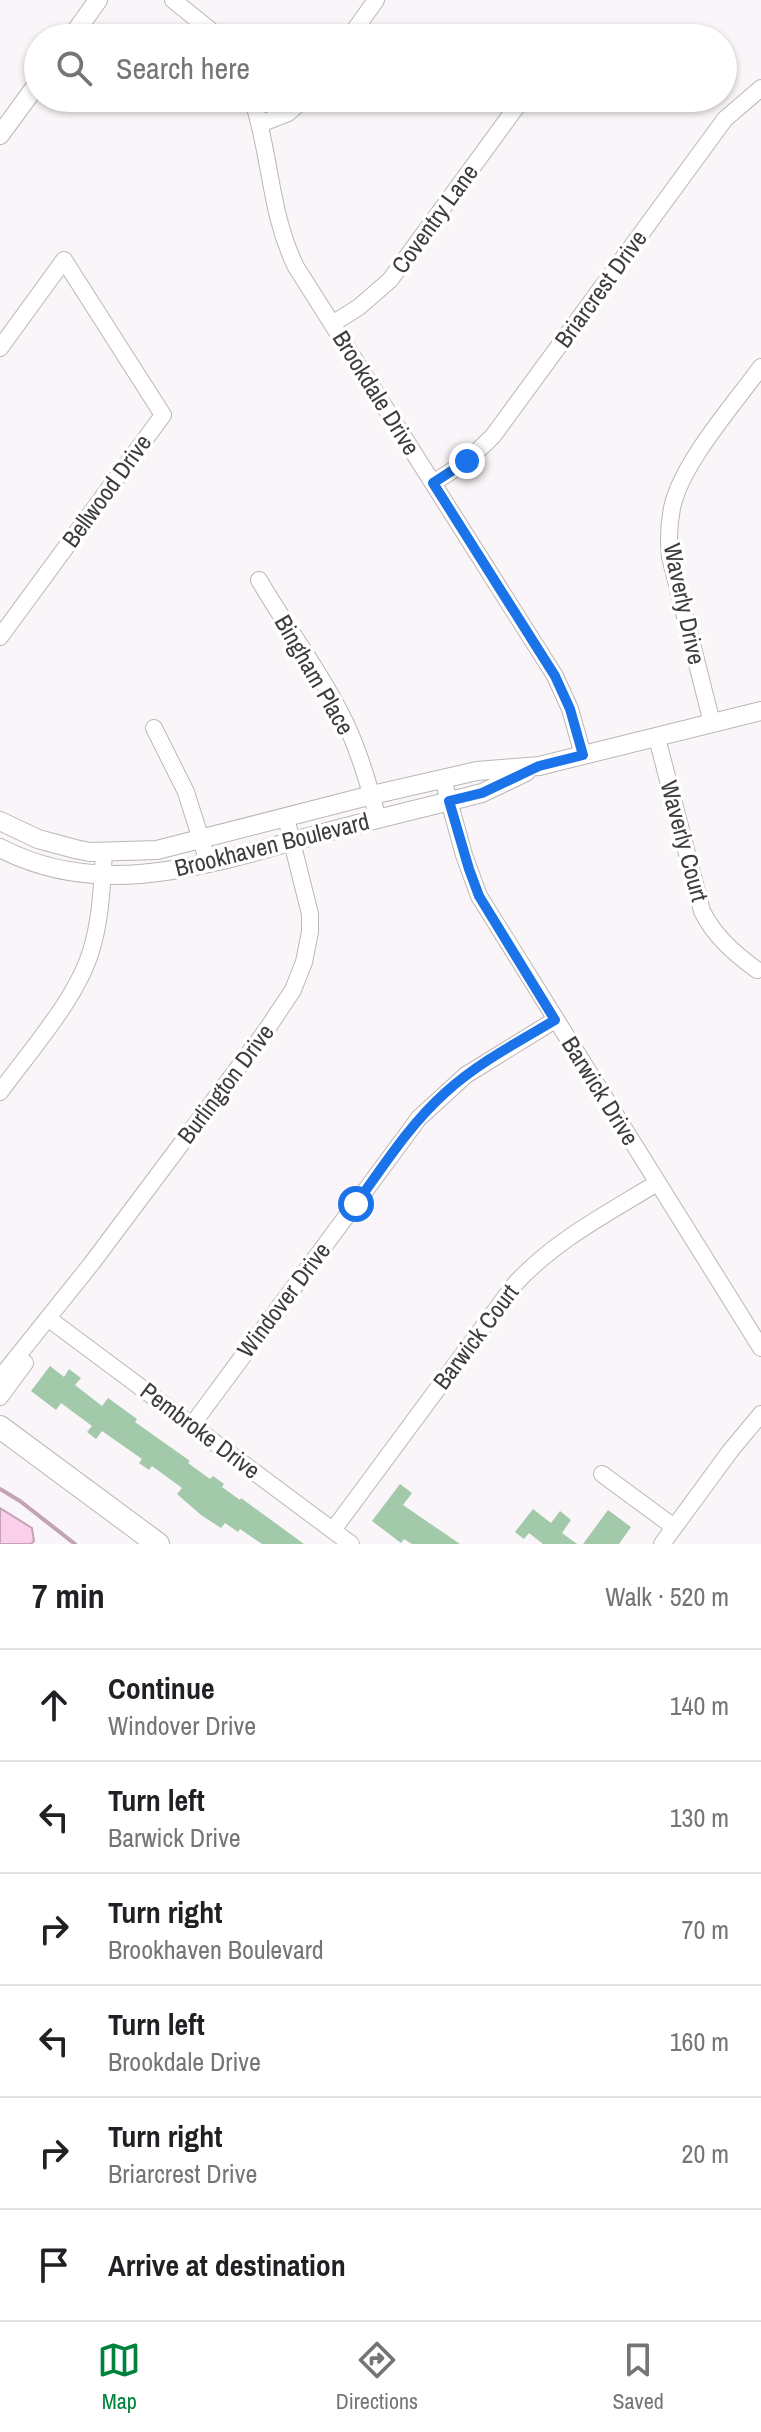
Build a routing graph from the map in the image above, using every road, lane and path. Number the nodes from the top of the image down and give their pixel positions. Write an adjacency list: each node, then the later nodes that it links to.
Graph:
1 (98, 0): 4 (street)
2 (173, 0): 5 (street)
3 (376, 0): 6 (street)
4 (81, 24)
5 (203, 24)
6 (359, 24)
7 (761, 88): 9 (street, Briarcrest Drive)
8 (24, 102): 15 (street)
9 (737, 109)
10 (256, 112): 14 (street, Brookdale Drive)
11 (289, 112): 14 (street)
12 (513, 112): 16 (street, Coventry Lane)
13 (733, 112): 19 (street, Briarcrest Drive)
14 (260, 124): 16 (street, Brookdale Drive)
15 (0, 135)
16 (332, 324): 19 (street, Brookdale Drive)
17 (0, 348): 21 (street, Bellwood Drive)
18 (761, 367): 23 (street, Waverly Drive)
19 (433, 483): 26 (street, Brookdale Drive)
20 (259, 580): 29 (street, Bingham Place)
21 (0, 637)
22 (761, 711): 23 (street, Brookhaven Boulevard)
23 (712, 723): 25 (street, Brookhaven Boulevard)
24 (154, 728): 34 (street)
25 (657, 738): 26 (street, Brookhaven Boulevard); 40 (street, Waverly Court)
26 (583, 755): 27 (street, Brookhaven Boulevard)
27 (539, 766): 28 (street, Brookhaven Boulevard); 30 (street, Brookhaven Boulevard)
28 (443, 779): 29 (street, Brookhaven Boulevard); 30 (street, Barwick Drive)
29 (372, 795): 31 (street, Brookhaven Boulevard); 32 (street, Bingham Place)
30 (449, 801): 32 (street, Brookhaven Boulevard); 41 (street, Barwick Drive)
31 (286, 818): 34 (street, Brookhaven Boulevard); 35 (street, Burlington Drive)
32 (378, 819): 35 (street, Brookhaven Boulevard)
33 (0, 821): 37 (street, Brookhaven Boulevard)
34 (202, 839): 37 (street, Brookhaven Boulevard); 38 (street)
35 (293, 841): 38 (street, Brookhaven Boulevard); 44 (street, Burlington Drive)
36 (0, 848): 39 (street, Brookhaven Boulevard)
37 (104, 852): 39 (street)
38 (208, 862): 39 (street, Brookhaven Boulevard)
39 (102, 876): 42 (street)
40 (757, 970)
41 (555, 1020): 43 (street, Barwick Drive); 49 (street, Windover Drive)
42 (0, 1092)
43 (657, 1183): 45 (street, Barwick Drive); 53 (street, Barwick Court)
44 (49, 1319): 46 (street, Burlington Drive); 47 (street, Burlington Drive); 49 (street, Pembroke Drive)
45 (761, 1348)
46 (0, 1378)
47 (0, 1397)
48 (761, 1414): 52 (street)
49 (192, 1425): 53 (street, Pembroke Drive)
50 (0, 1427): 54 (main road)
51 (602, 1474): 52 (street)
52 (674, 1527): 56 (street)
53 (333, 1530): 55 (street, Pembroke Drive)
54 (158, 1544)
55 (351, 1544)
56 (662, 1544)

